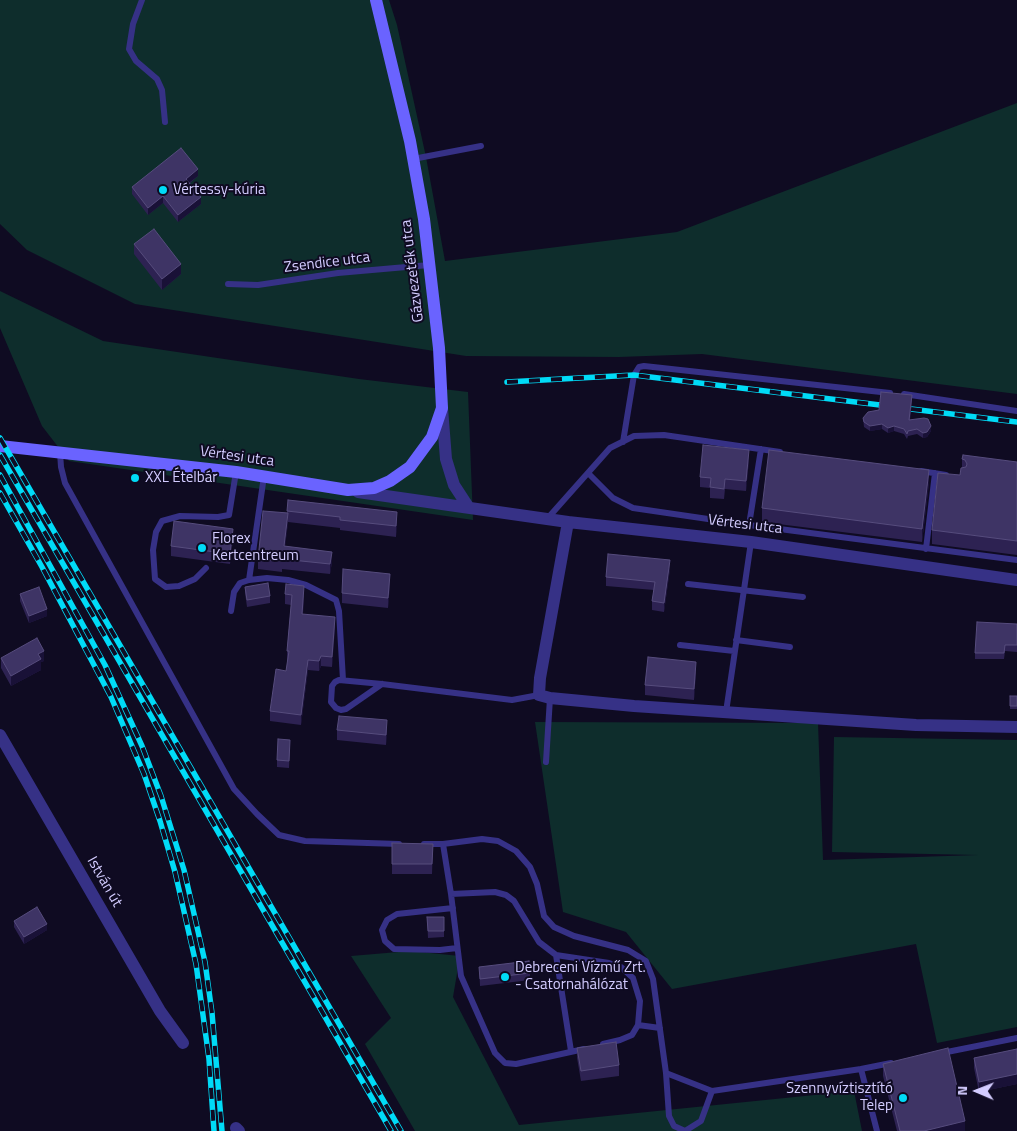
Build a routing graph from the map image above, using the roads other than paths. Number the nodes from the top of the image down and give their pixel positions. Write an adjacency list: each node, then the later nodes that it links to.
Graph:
1 (142, 0): 3 (lane)
2 (376, 0): 5 (street, Gázvezeték utca)
3 (165, 122)
4 (481, 146): 5 (lane)
5 (413, 159): 6 (street, Gázvezeték utca)
6 (429, 265): 7 (lane, Zsendice utca); 8 (street, Gázvezeték utca)
7 (228, 284)
8 (442, 408): 21 (street, Gázvezeték utca); 22 (street)
9 (1017, 411): 10 (lane)
10 (623, 442): 12 (lane); 17 (lane)
11 (0, 446): 13 (street, Vértesi utca)
12 (761, 449): 14 (lane); 25 (lane)
13 (60, 452): 16 (street, Vértesi utca); 47 (lane)
14 (790, 453)
15 (916, 470): 18 (lane)
16 (236, 472): 19 (street, Vértesi utca); 29 (lane)
17 (588, 473): 23 (lane); 25 (lane)
18 (935, 473): 20 (lane); 27 (lane)
19 (264, 476): 21 (street, Vértesi utca); 30 (lane)
20 (953, 476)
21 (348, 490): 22 (street, Vértesi utca)
22 (469, 508): 23 (street, Vértesi utca)
23 (547, 519): 24 (street, Vértesi utca)
24 (568, 522): 26 (street, Vértesi utca); 42 (street)
25 (750, 526): 27 (lane)
26 (751, 542): 31 (street, Vértesi utca); 33 (lane)
27 (926, 549): 28 (lane)
28 (1017, 560)
29 (206, 568)
30 (250, 580): 35 (lane); 40 (lane)
31 (1017, 580)
32 (688, 584): 33 (lane)
33 (743, 590): 34 (lane); 36 (lane)
34 (803, 597)
35 (231, 611)
36 (736, 640): 38 (lane); 39 (lane)
37 (680, 645): 39 (lane)
38 (790, 647)
39 (734, 650): 43 (lane)
40 (342, 680): 41 (lane); 41 (lane)
41 (382, 684): 42 (lane)
42 (545, 697): 43 (street); 46 (lane)
43 (726, 712): 44 (street)
44 (1017, 727)
45 (0, 736): 57 (street, István út)
46 (546, 762)
47 (406, 844)
48 (416, 844): 49 (lane)
49 (443, 844): 50 (lane); 55 (lane)
50 (451, 894): 51 (lane); 53 (lane)
51 (453, 908): 52 (lane); 52 (lane)
52 (456, 948): 60 (lane)
53 (556, 955): 54 (lane); 60 (lane)
54 (638, 1025): 55 (lane); 58 (lane)
55 (660, 1028): 64 (lane)
56 (1017, 1038): 61 (lane)
57 (183, 1043)
58 (596, 1046)
59 (588, 1048): 60 (lane)
60 (571, 1051)
61 (939, 1054)
62 (900, 1061): 63 (lane)
63 (861, 1069): 65 (lane); 66 (lane)
64 (666, 1073): 65 (lane); 65 (lane)
65 (712, 1090)
66 (877, 1131)

